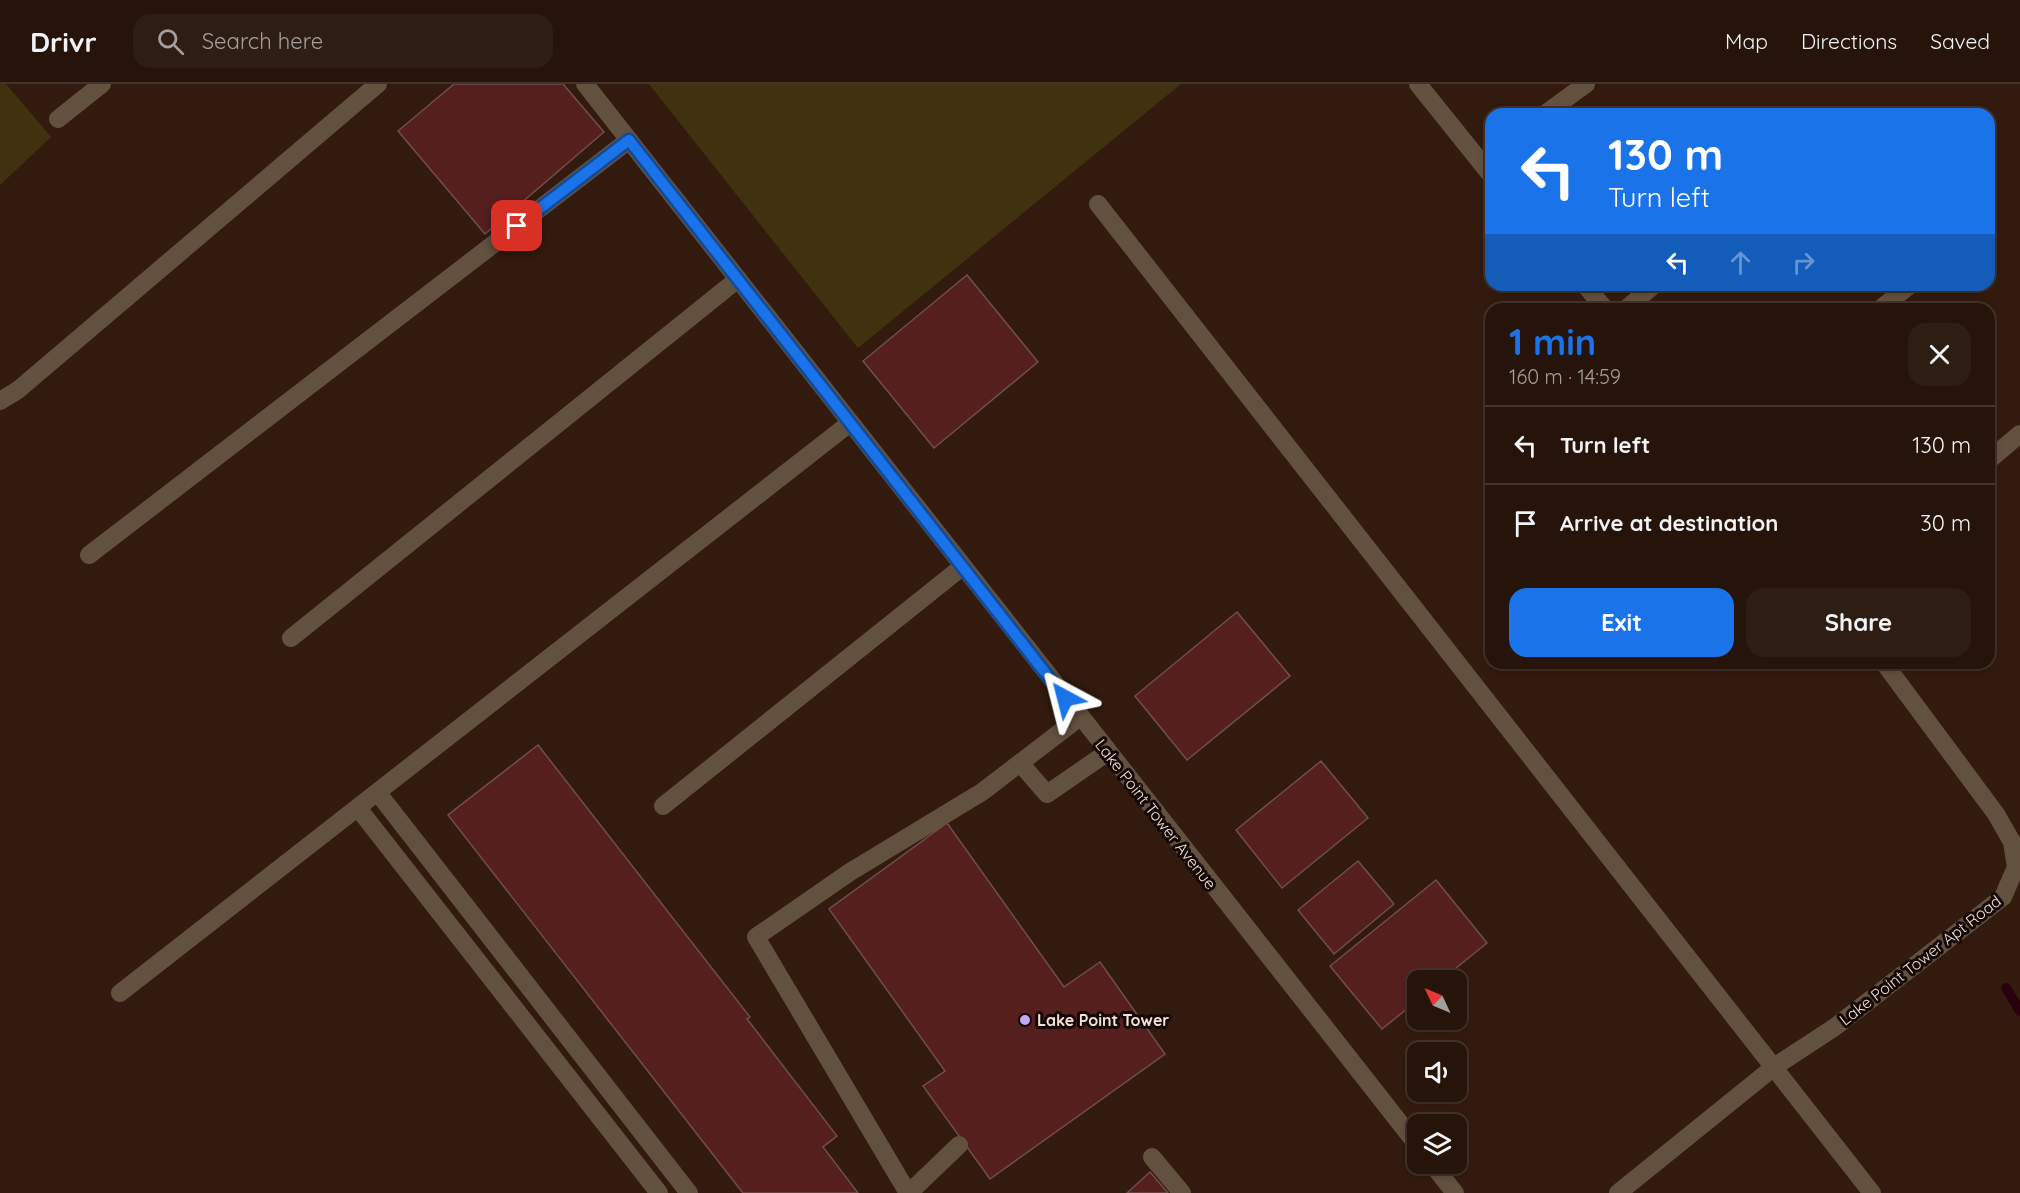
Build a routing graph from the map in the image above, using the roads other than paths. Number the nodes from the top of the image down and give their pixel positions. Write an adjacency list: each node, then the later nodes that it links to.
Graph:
1 (102, 84): 7 (street)
2 (378, 84): 18 (street)
3 (585, 84): 8 (street, Lake Point Tower Avenue)
4 (1418, 84): 9 (street)
5 (1586, 84): 6 (street)
6 (1553, 108)
7 (58, 119)
8 (629, 140): 11 (street, Lake Point Tower Avenue); 22 (street)
9 (1485, 162)
10 (1098, 204): 33 (street)
11 (738, 279): 19 (street, Lake Point Tower Avenue); 24 (street)
12 (1590, 291): 15 (street)
13 (1647, 291): 16 (street)
14 (1902, 291): 17 (street)
15 (1600, 303)
16 (1633, 303)
17 (1888, 303)
18 (0, 401)
19 (850, 423): 23 (street, Lake Point Tower Avenue); 29 (street)
20 (2020, 434): 21 (street)
21 (1995, 455)
22 (89, 555)
23 (962, 567): 26 (street, Lake Point Tower Avenue); 30 (street)
24 (291, 638)
25 (1888, 669): 33 (street, Lake Point Tower Apt Road)
26 (1080, 717): 27 (street, Lake Point Tower Avenue); 28 (street)
27 (1108, 752): 28 (street); 34 (street, Lake Point Tower Avenue)
28 (1020, 763): 40 (street)
29 (378, 792): 31 (street); 39 (street)
30 (663, 806)
31 (358, 808): 32 (street); 38 (street)
32 (120, 993)
33 (1774, 1067): 43 (street, Lake Point Tower Apt Road); 44 (street)
34 (1407, 1132)
35 (959, 1146): 40 (street)
36 (1152, 1157): 41 (street)
37 (1440, 1174): 42 (street)
38 (659, 1193)
39 (689, 1193)
40 (908, 1193)
41 (1182, 1193)
42 (1455, 1193)
43 (1618, 1193)
44 (1872, 1193)

